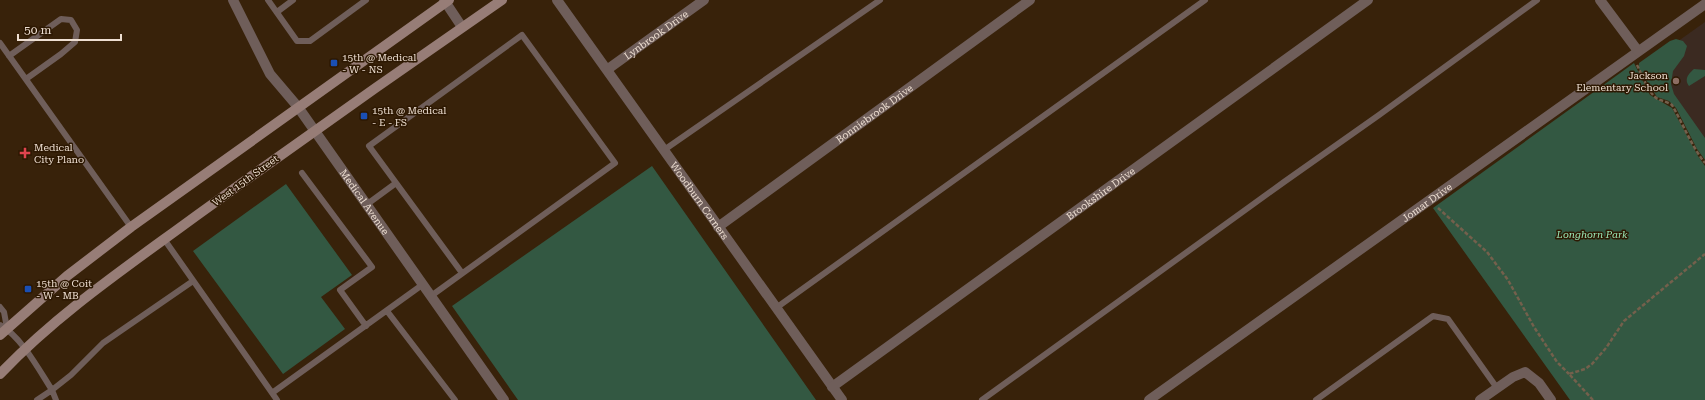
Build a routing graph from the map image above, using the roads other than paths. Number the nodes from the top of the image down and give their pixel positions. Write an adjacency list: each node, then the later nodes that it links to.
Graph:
1 (233, 0): 23 (street, Medical Avenue)
2 (268, 0): 16 (lane)
3 (293, 0): 16 (lane)
4 (366, 0): 16 (lane)
5 (502, 0): 17 (main road, West 15th Street)
6 (557, 0): 21 (street, Woodburn Corners)
7 (704, 0): 21 (street, Lynbrook Drive)
8 (880, 0): 25 (lane)
9 (1030, 0): 30 (street, Bonniebrook Drive)
10 (1205, 0): 37 (lane)
11 (1368, 0): 43 (street, Brookshire Drive)
12 (1537, 0): 53 (lane)
13 (1600, 0): 19 (street)
14 (447, 1): 17 (street); 23 (main road)
15 (1705, 4): 19 (street, Jomar Drive)
16 (277, 12)
17 (462, 27): 24 (main road, West 15th Street)
18 (0, 43): 20 (lane)
19 (1638, 51): 54 (street, Jomar Drive)
20 (9, 56): 22 (lane); 22 (lane)
21 (608, 69): 25 (street, Woodburn Corners)
22 (26, 78): 29 (lane)
23 (298, 107): 24 (street, Medical Avenue); 29 (main road)
24 (314, 131): 28 (street, Medical Avenue); 31 (main road, West 15th Street)
25 (664, 150): 30 (street, Woodburn Corners)
26 (302, 172): 39 (lane)
27 (396, 183): 28 (lane); 32 (lane); 32 (lane)
28 (366, 205): 34 (street, Medical Avenue)
29 (131, 227): 40 (main road)
30 (718, 227): 37 (street, Woodburn Corners)
31 (164, 239): 33 (lane); 41 (main road, West 15th Street)
32 (462, 273): 35 (lane)
33 (193, 281): 45 (lane); 46 (lane)
34 (422, 285): 35 (street, Medical Avenue); 38 (lane)
35 (431, 296): 51 (street, Medical Avenue)
36 (0, 307): 40 (lane)
37 (776, 308): 43 (street, Woodburn Corners)
38 (387, 311): 39 (lane); 50 (lane)
39 (366, 326): 46 (lane)
40 (2, 330): 41 (lane)
41 (24, 348): 42 (main road, West 15th Street); 45 (lane)
42 (0, 374)
43 (832, 386): 52 (street, Woodburn Corners)
44 (1497, 388): 55 (lane); 56 (street); 57 (street)
45 (52, 390): 47 (lane); 48 (lane)
46 (272, 393): 49 (lane)
47 (37, 400)
48 (56, 400)
49 (276, 400)
50 (455, 400)
51 (504, 400)
52 (842, 400)
53 (982, 400)
54 (1150, 400)
55 (1316, 400)
56 (1480, 400)
57 (1551, 400)

